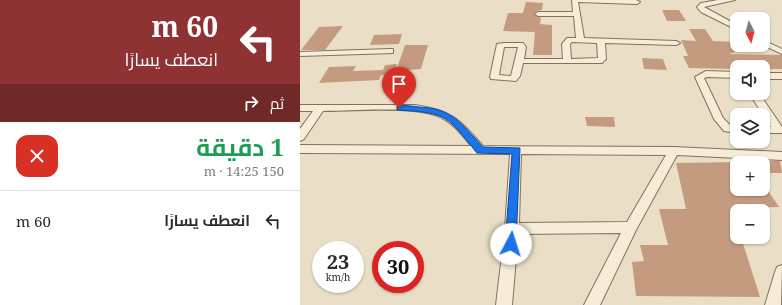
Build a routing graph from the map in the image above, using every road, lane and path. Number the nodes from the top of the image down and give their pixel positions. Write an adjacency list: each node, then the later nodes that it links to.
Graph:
1 (575, 0): 6 (street)
2 (580, 0): 4 (street)
3 (732, 0): 7 (street)
4 (637, 2)
5 (538, 14): 6 (street)
6 (577, 14): 8 (street)
7 (730, 24)
8 (580, 40): 9 (street); 16 (street)
9 (600, 41): 10 (street); 16 (street)
10 (676, 43)
11 (770, 46): 13 (street)
12 (390, 51): 14 (street)
13 (782, 52)
14 (300, 54)
15 (519, 61): 15 (street); 16 (street)
16 (567, 61)
17 (730, 75): 23 (street)
18 (770, 76): 19 (street)
19 (782, 76)
20 (759, 100): 24 (street)
21 (300, 108): 22 (street)
22 (320, 108): 25 (street); 27 (street)
23 (730, 129)
24 (780, 130)
25 (300, 137)
26 (300, 150): 27 (street)
27 (480, 150): 28 (street)
28 (516, 151): 29 (street); 32 (street)
29 (674, 152): 30 (street); 31 (street)
30 (782, 156)
31 (631, 227): 32 (street); 35 (street)
32 (512, 229): 34 (street)
33 (782, 272): 36 (street)
34 (504, 305)
35 (592, 305)
36 (773, 305)

